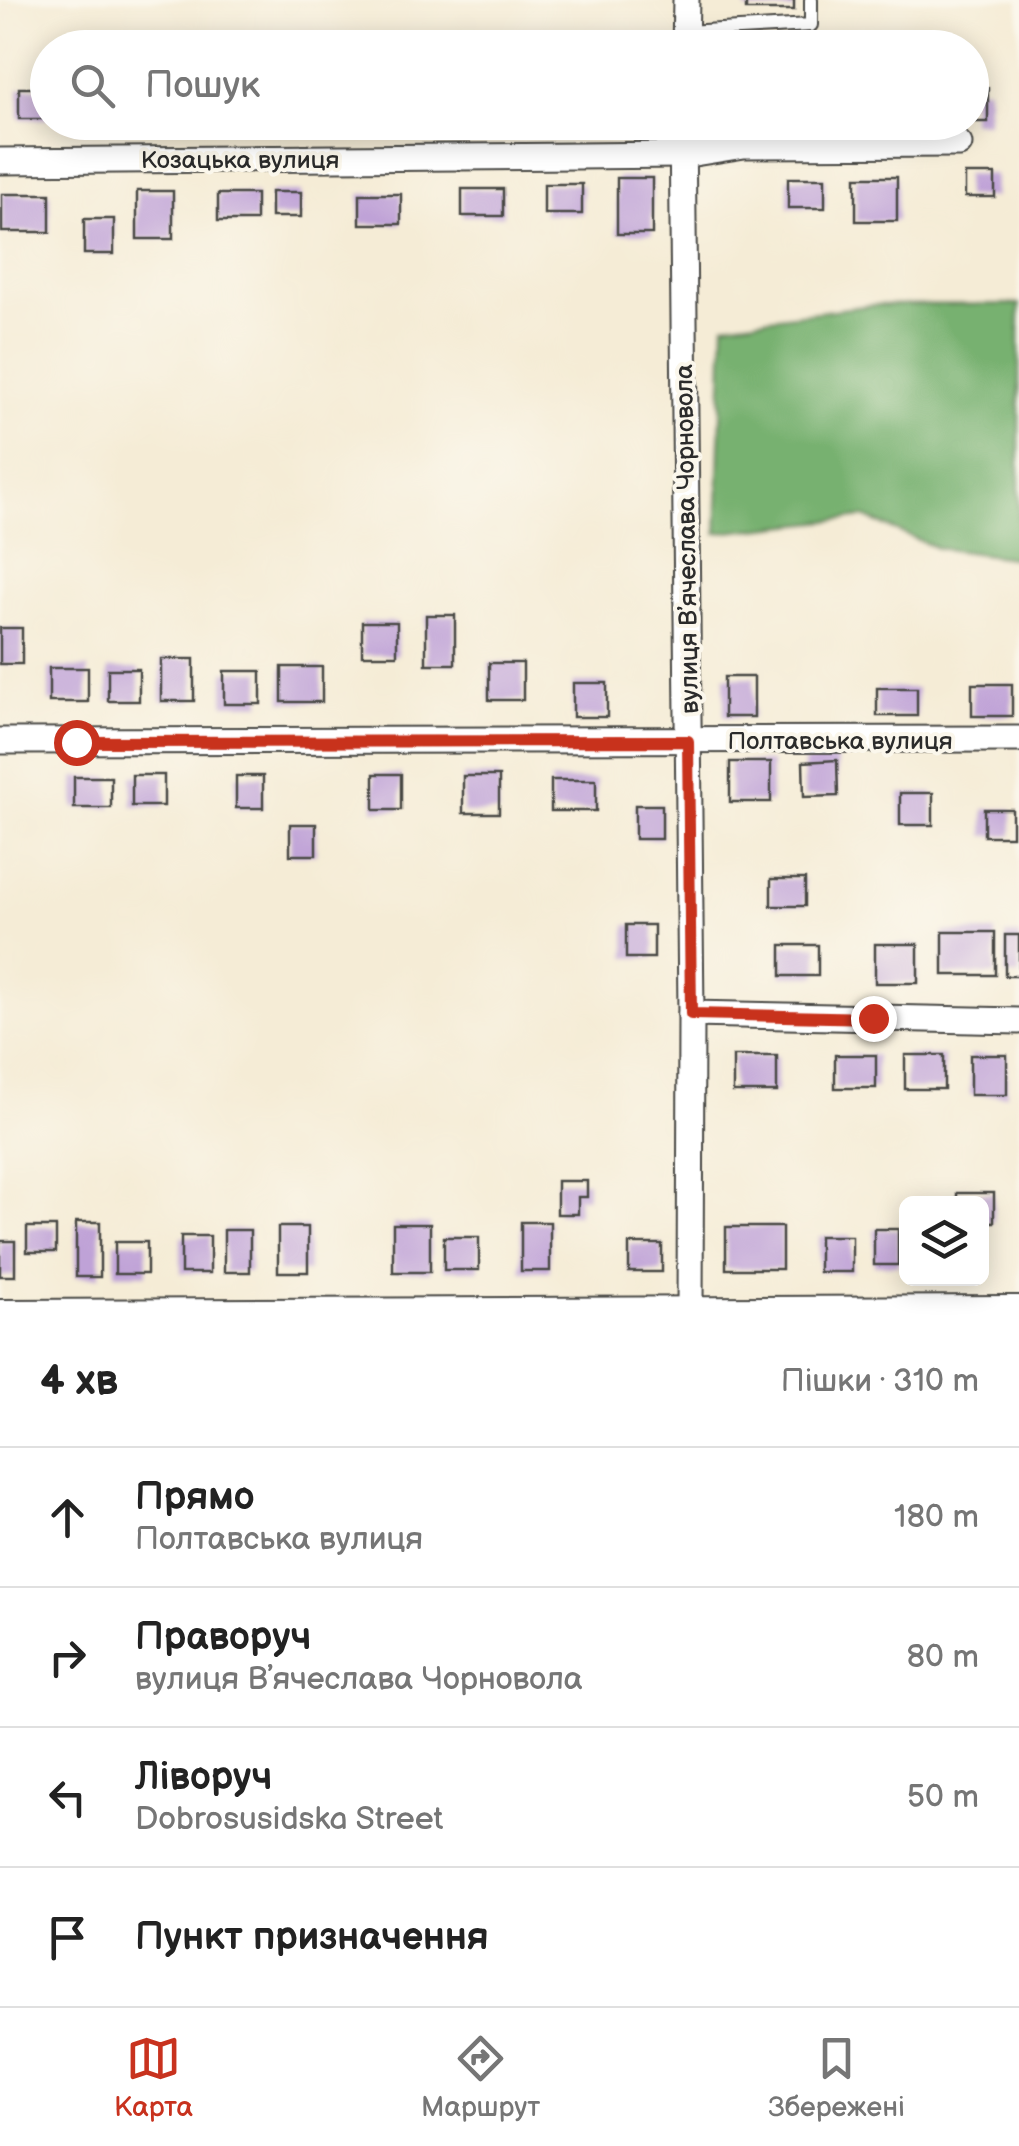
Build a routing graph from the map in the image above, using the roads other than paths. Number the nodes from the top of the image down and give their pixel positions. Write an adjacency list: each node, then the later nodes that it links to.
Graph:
1 (686, 0): 3 (street)
2 (811, 0): 4 (lane)
3 (685, 30)
4 (769, 30)
5 (682, 140): 7 (street, вулиця Вʼячеслава Чорновола)
6 (960, 144): 7 (street, Козацька вулиця)
7 (682, 155): 8 (street, Козацька вулиця); 10 (street, вулиця Вʼячеслава Чорновола)
8 (0, 161)
9 (1019, 739): 10 (street, Полтавська вулиця)
10 (688, 741): 11 (street, Полтавська вулиця); 12 (street, вулиця Вʼячеслава Чорновола)
11 (0, 742)
12 (691, 1014): 13 (street); 15 (street, вулиця Вʼячеслава Чорновола)
13 (1019, 1020)
14 (1019, 1311): 15 (street)
15 (690, 1314): 16 (street)
16 (0, 1315)

